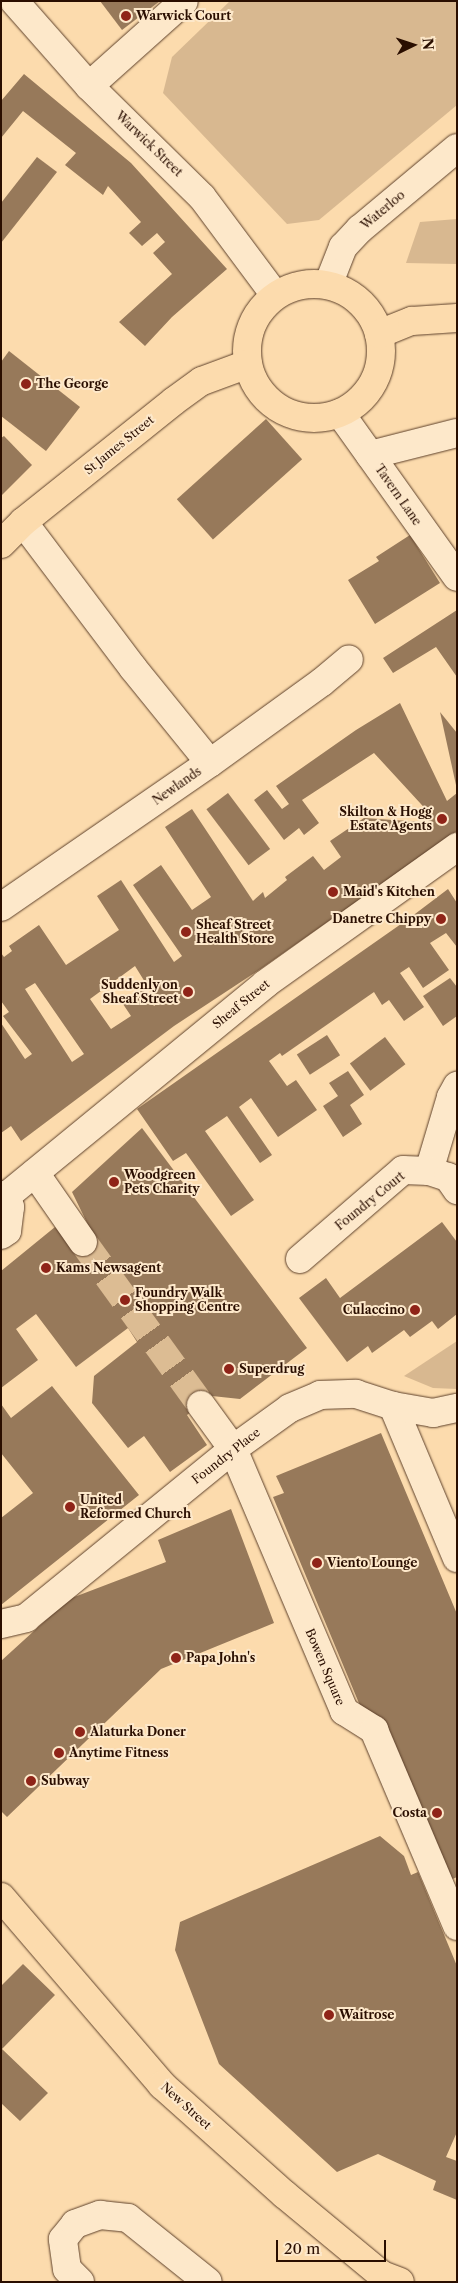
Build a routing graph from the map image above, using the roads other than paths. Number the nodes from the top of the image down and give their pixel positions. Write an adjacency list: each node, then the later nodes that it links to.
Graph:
1 (14, 1): 3 (street, Warwick Street)
2 (184, 1): 3 (street)
3 (89, 86): 6 (street, Warwick Street)
4 (457, 148): 5 (street, Waterloo)
5 (328, 285): 6 (main road); 8 (main road)
6 (275, 295): 9 (main road)
7 (457, 318): 8 (main road)
8 (378, 334): 10 (main road)
9 (248, 364): 10 (main road); 13 (main road, St James Street)
10 (340, 413): 12 (street, Tavern Lane)
11 (457, 433): 12 (street)
12 (370, 455): 15 (street, Tavern Lane)
13 (22, 522): 14 (main road, St James Street); 17 (street)
14 (1, 544)
15 (457, 577)
16 (349, 659): 17 (street, Newlands)
17 (210, 763): 19 (street, Newlands)
18 (457, 847): 21 (street, Sheaf Street)
19 (1, 907)
20 (457, 1086): 22 (street)
21 (34, 1173): 23 (street, Sheaf Street); 25 (street)
22 (445, 1179): 26 (street, Foundry Court)
23 (3, 1197): 24 (street)
24 (1, 1235)
25 (83, 1242)
26 (300, 1258)
27 (202, 1405): 30 (street, Bowen Square)
28 (392, 1406): 29 (street, Foundry Place); 30 (street, Foundry Place); 31 (street)
29 (457, 1408)
30 (233, 1449): 32 (street, Foundry Place); 34 (street, Bowen Square)
31 (457, 1558)
32 (1, 1624)
33 (1, 1897): 35 (main road, New Street)
34 (457, 1926)
35 (386, 2280)
36 (80, 2282): 37 (street)
37 (208, 2282)

